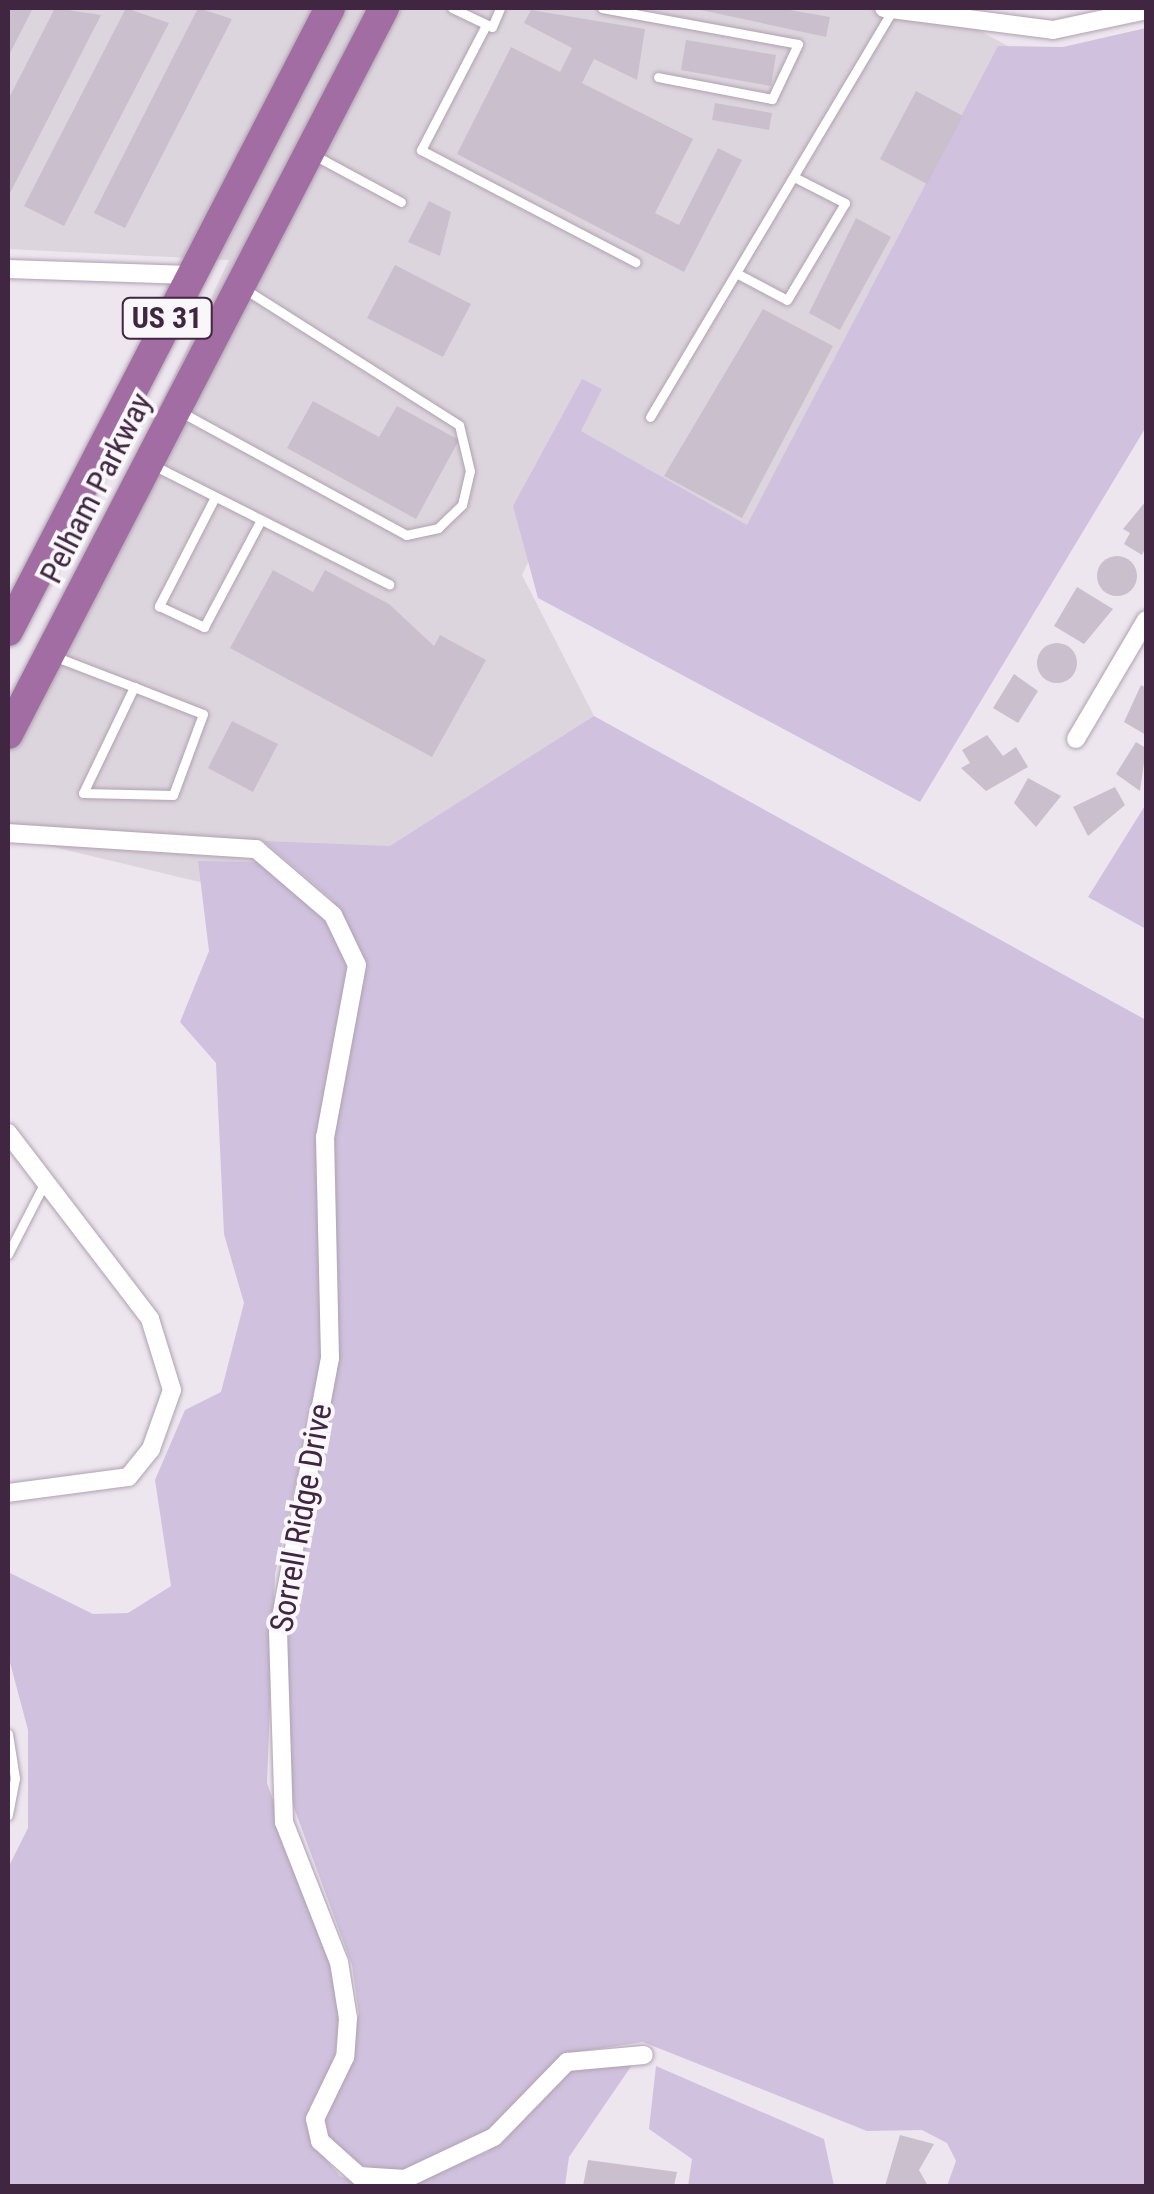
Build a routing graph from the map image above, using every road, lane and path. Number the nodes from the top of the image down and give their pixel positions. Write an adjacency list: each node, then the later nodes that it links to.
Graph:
1 (330, 8): 18 (main road, Pelham Parkway / US 31)
2 (384, 8): 12 (main road, Pelham Parkway / US 31)
3 (452, 8): 10 (lane)
4 (500, 8): 10 (lane)
5 (602, 8): 9 (lane)
6 (668, 8): 9 (lane)
7 (888, 8): 8 (street); 13 (lane)
8 (1146, 10)
9 (666, 20): 11 (lane)
10 (486, 24): 15 (lane)
11 (658, 77)
12 (309, 153): 14 (lane); 19 (main road, Pelham Parkway / US 31)
13 (796, 178): 17 (lane); 17 (lane)
14 (400, 202)
15 (635, 262)
16 (8, 269): 18 (street)
17 (738, 274): 21 (lane)
18 (190, 275): 19 (main road); 26 (main road, Pelham Parkway / US 31)
19 (240, 287): 20 (main road, Pelham Parkway / US 31); 20 (lane)
20 (176, 409): 22 (main road, Pelham Parkway / US 31)
21 (650, 417)
22 (149, 462): 23 (lane); 28 (main road, Pelham Parkway / US 31)
23 (214, 497): 24 (lane); 24 (lane)
24 (262, 520): 25 (lane)
25 (389, 584)
26 (11, 617)
27 (1146, 620): 31 (street)
28 (49, 654): 29 (lane); 30 (main road, Pelham Parkway / US 31)
29 (134, 687): 29 (lane)
30 (8, 734)
31 (1076, 739)
32 (8, 832): 39 (street, Sorrell Ridge Drive)
33 (8, 1133): 34 (street)
34 (44, 1184): 35 (lane); 36 (street)
35 (8, 1254)
36 (8, 1493)
37 (8, 1734): 38 (lane)
38 (8, 1815)
39 (644, 2056)

